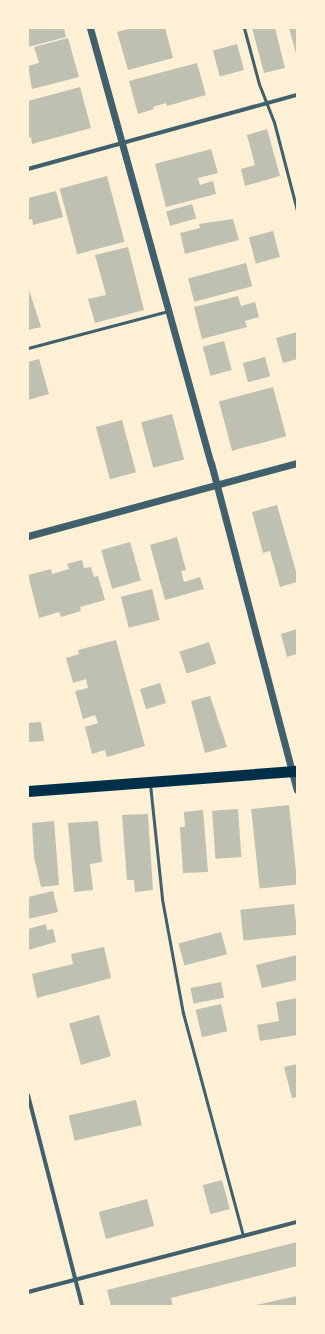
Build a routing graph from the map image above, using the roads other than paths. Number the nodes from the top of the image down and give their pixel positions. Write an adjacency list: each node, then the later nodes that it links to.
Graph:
1 (90, 28): 5 (street)
2 (244, 28): 4 (lane)
3 (297, 95): 4 (street)
4 (267, 103): 5 (street); 7 (lane)
5 (122, 143): 6 (street); 8 (street)
6 (28, 169)
7 (297, 210)
8 (170, 310): 9 (lane); 11 (street)
9 (28, 348)
10 (297, 463): 11 (street)
11 (217, 484): 12 (street); 13 (street)
12 (28, 536)
13 (294, 771): 14 (highway); 15 (street)
14 (150, 782): 16 (highway); 19 (lane)
15 (297, 790)
16 (28, 791)
17 (28, 1095): 20 (street)
18 (297, 1222): 19 (street)
19 (243, 1236): 20 (street)
20 (76, 1280): 21 (street); 22 (street)
21 (28, 1292)
22 (82, 1306)

